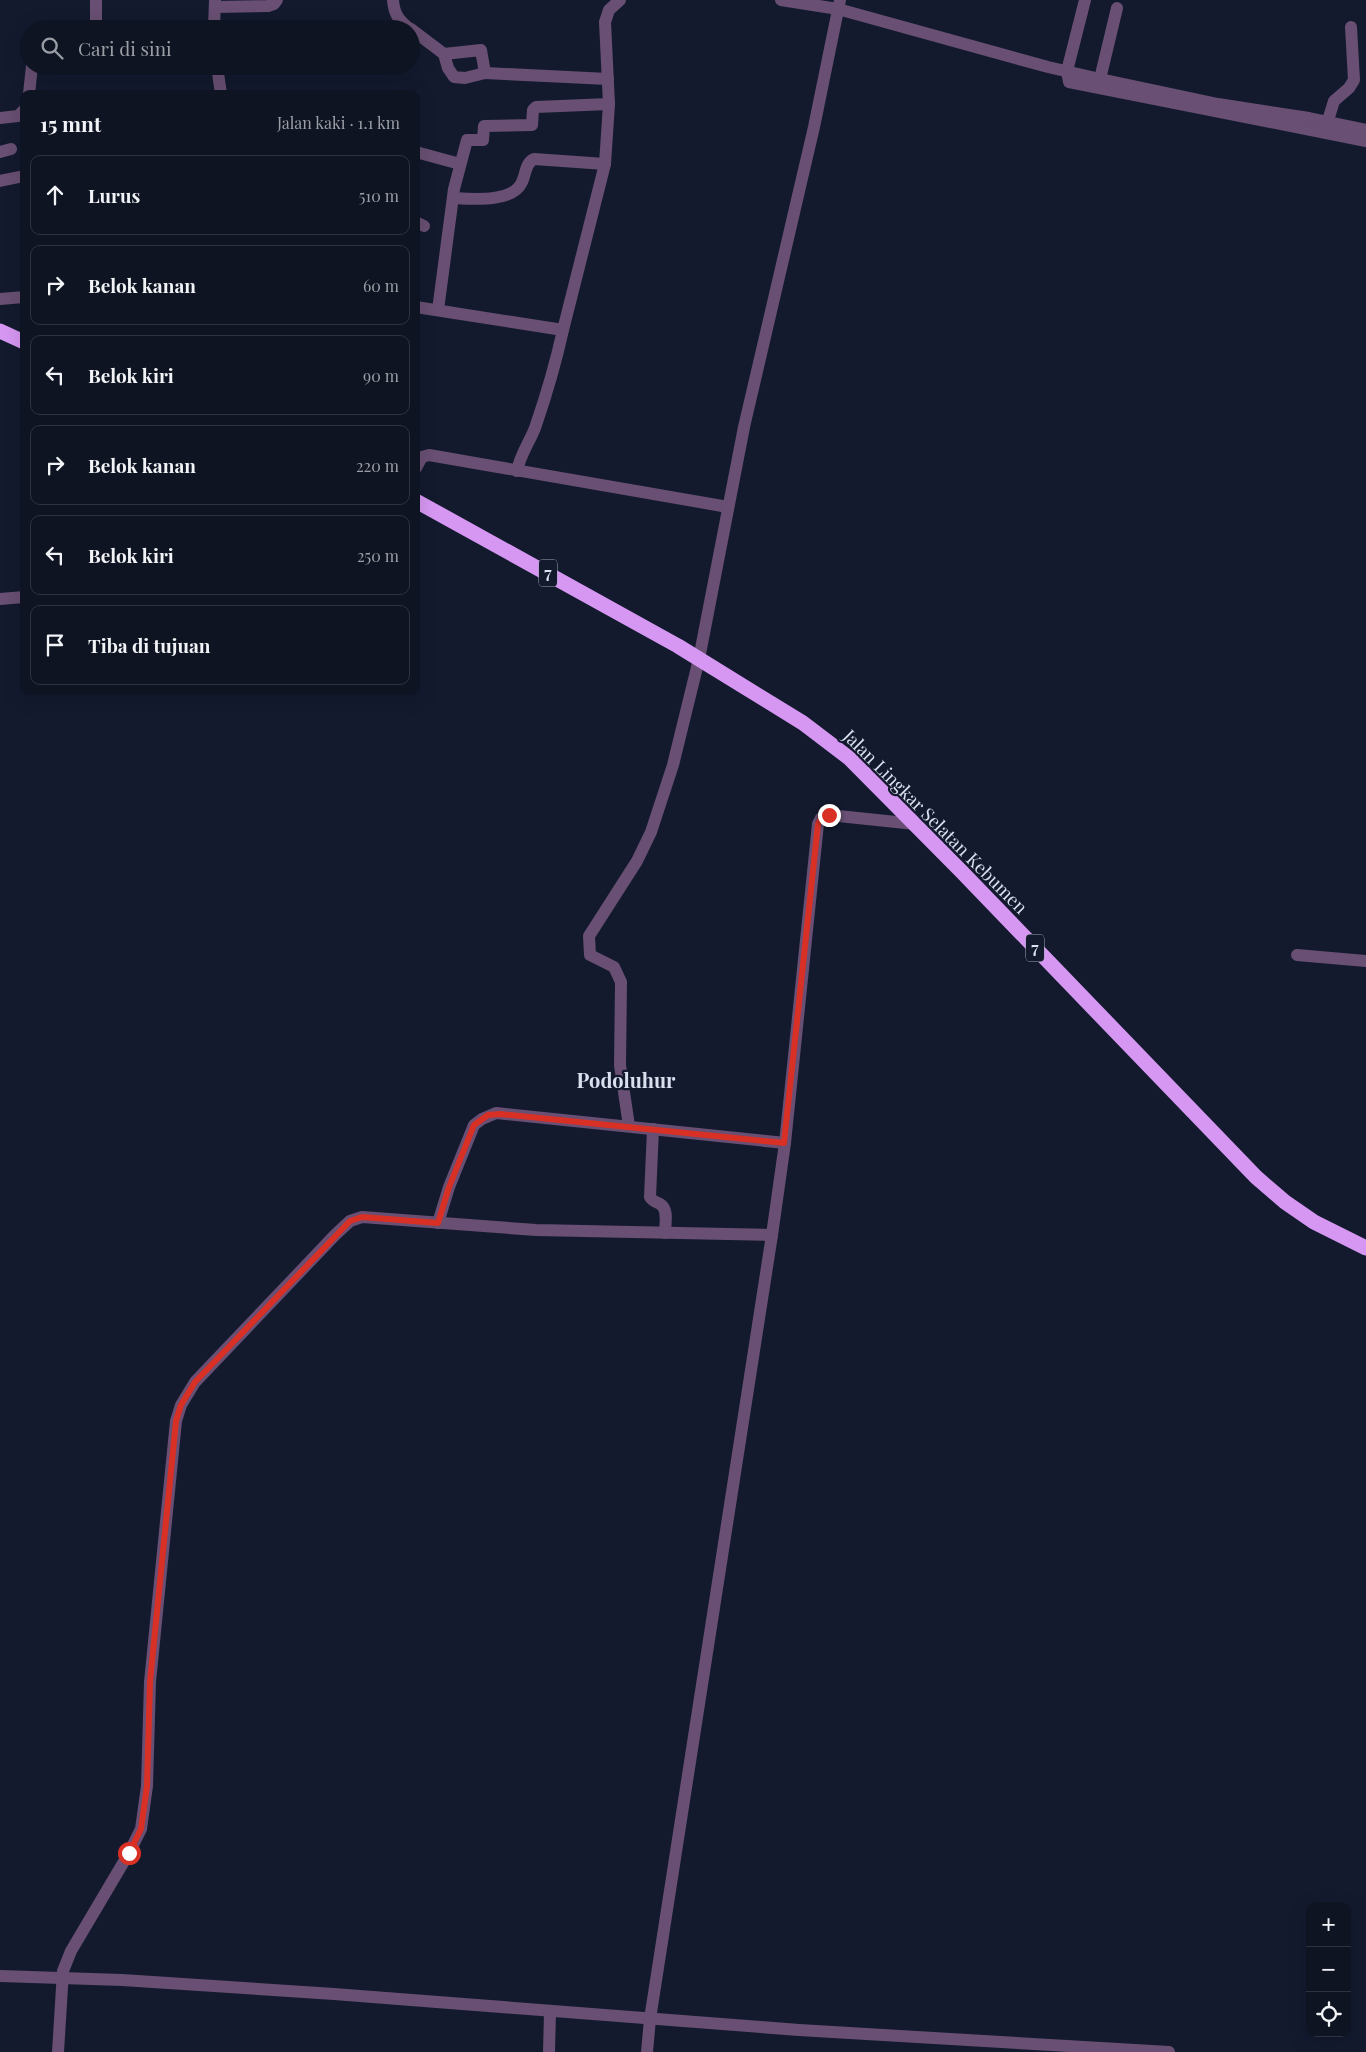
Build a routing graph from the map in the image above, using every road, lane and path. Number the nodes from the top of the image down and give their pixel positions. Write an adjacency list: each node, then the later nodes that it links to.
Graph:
1 (96, 0): 10 (street)
2 (277, 0): 7 (street)
3 (394, 0): 12 (street)
4 (620, 0): 20 (street)
5 (781, 0): 8 (street)
6 (1085, 0): 16 (street)
7 (215, 3): 11 (street)
8 (836, 6): 16 (street); 46 (street)
9 (1117, 8): 21 (street)
10 (96, 20)
11 (214, 20)
12 (399, 20)
13 (1351, 27): 27 (street)
14 (420, 36): 15 (street)
15 (444, 54): 17 (street); 17 (street)
16 (1067, 71): 21 (street); 27 (street)
17 (485, 73): 20 (street)
18 (31, 75): 22 (street)
19 (218, 75): 23 (street)
20 (608, 79): 24 (street)
21 (1100, 79): 27 (street)
22 (29, 90)
23 (220, 90)
24 (610, 104): 31 (street); 32 (street)
25 (20, 114): 26 (street)
26 (0, 118)
27 (1326, 127): 28 (street); 29 (street)
28 (1366, 130)
29 (1366, 141)
30 (420, 153): 31 (street)
31 (460, 164): 35 (street)
32 (605, 164): 35 (street); 40 (street)
33 (20, 177): 34 (street)
34 (0, 180)
35 (453, 198): 39 (street)
36 (20, 296): 37 (street)
37 (0, 299)
38 (420, 308): 39 (street)
39 (438, 310): 40 (street)
40 (563, 330): 44 (street)
41 (0, 331): 42 (highway)
42 (20, 340)
43 (420, 460): 44 (street)
44 (517, 471): 46 (street)
45 (420, 503): 49 (highway, Jalan Lingkar Selatan Kebumen / 7)
46 (723, 506): 49 (street)
47 (20, 597): 48 (street)
48 (0, 599)
49 (697, 658): 50 (highway, Jalan Lingkar Selatan Kebumen / 7); 53 (street)
50 (915, 824): 55 (street); 59 (highway, Jalan Lingkar Selatan Kebumen / 7)
51 (1297, 955): 52 (street)
52 (1366, 961)
53 (629, 1126): 54 (street); 56 (street)
54 (653, 1128): 55 (street); 57 (street)
55 (784, 1143): 58 (street)
56 (438, 1223): 57 (street); 61 (street)
57 (665, 1233): 58 (street)
58 (772, 1234): 63 (street)
59 (1366, 1248)
60 (0, 1976): 61 (street)
61 (63, 1978): 62 (street); 64 (street)
62 (550, 2012): 63 (street); 65 (street)
63 (650, 2019): 66 (street); 67 (street)
64 (58, 2052)
65 (549, 2052)
66 (647, 2052)
67 (1169, 2052)

